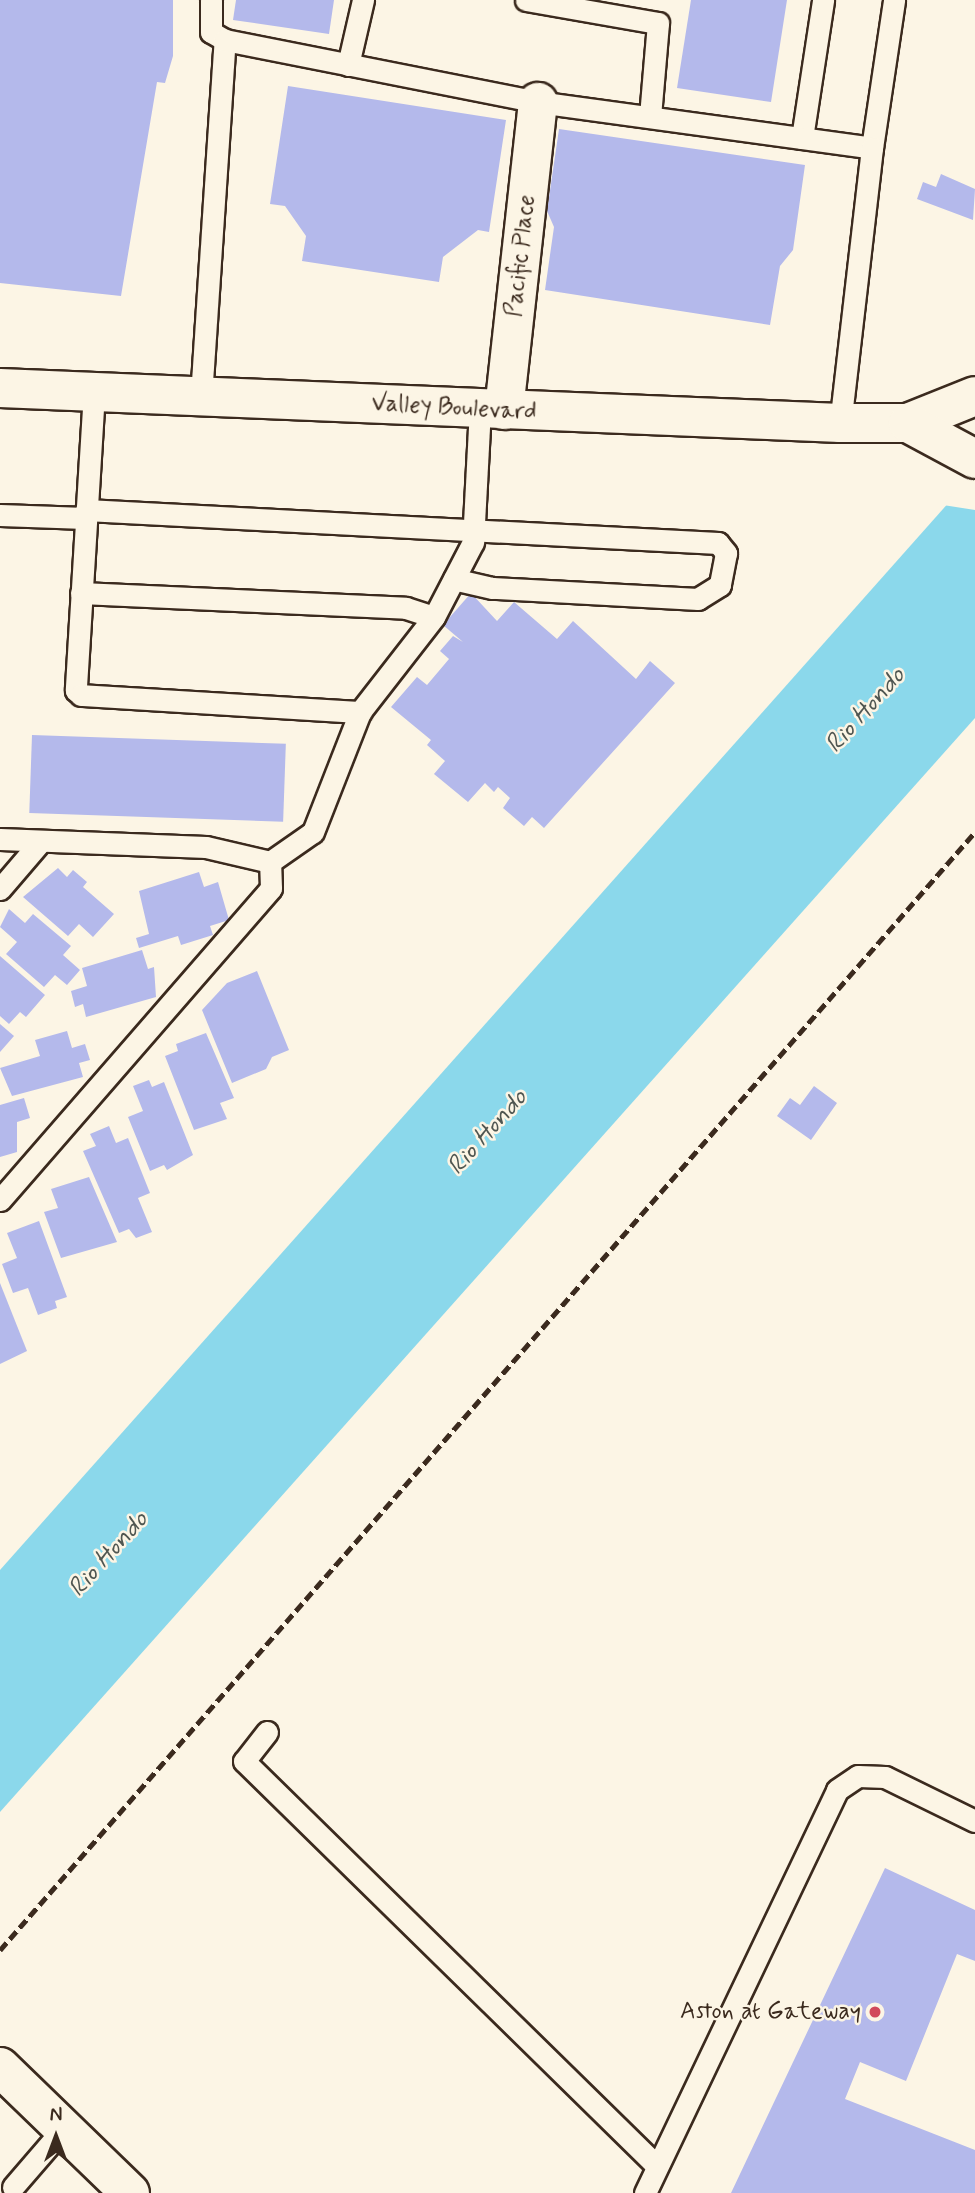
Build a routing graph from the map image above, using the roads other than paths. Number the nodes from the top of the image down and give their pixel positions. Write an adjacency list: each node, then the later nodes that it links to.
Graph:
1 (211, 0): 6 (lane)
2 (363, 0): 7 (lane)
3 (526, 0): 9 (lane)
4 (823, 0): 10 (lane)
5 (894, 0): 11 (lane)
6 (225, 40): 7 (lane); 15 (lane)
7 (348, 65): 8 (lane)
8 (538, 102): 9 (lane); 16 (main road, Pacific Place)
9 (650, 117): 10 (lane)
10 (802, 138): 11 (lane)
11 (872, 148): 17 (lane)
12 (0, 388): 13 (main road, Valley Boulevard)
13 (94, 392): 15 (main road, Valley Boulevard); 20 (lane)
14 (975, 396): 18 (main road, Valley Boulevard)
15 (201, 397): 16 (main road, Valley Boulevard)
16 (492, 410): 17 (main road, Valley Boulevard); 22 (lane)
17 (840, 424): 18 (main road, Valley Boulevard)
18 (908, 424): 19 (main road, Valley Boulevard)
19 (975, 459)
20 (86, 514): 21 (lane); 22 (lane); 24 (lane)
21 (0, 515)
22 (473, 529): 23 (lane); 23 (lane)
23 (454, 579): 25 (lane)
24 (81, 593): 25 (lane); 26 (lane)
25 (434, 617): 26 (lane)
26 (360, 712): 29 (lane)
27 (0, 839): 28 (lane)
28 (41, 841): 29 (lane); 30 (lane)
29 (270, 862): 31 (lane)
30 (0, 890)
31 (0, 1200)
32 (267, 1732): 36 (lane)
33 (975, 1821): 36 (lane)
34 (0, 2067): 35 (main road)
35 (64, 2128): 37 (lane); 38 (main road)
36 (657, 2166): 39 (lane)
37 (13, 2187)
38 (130, 2193)
39 (645, 2193)

